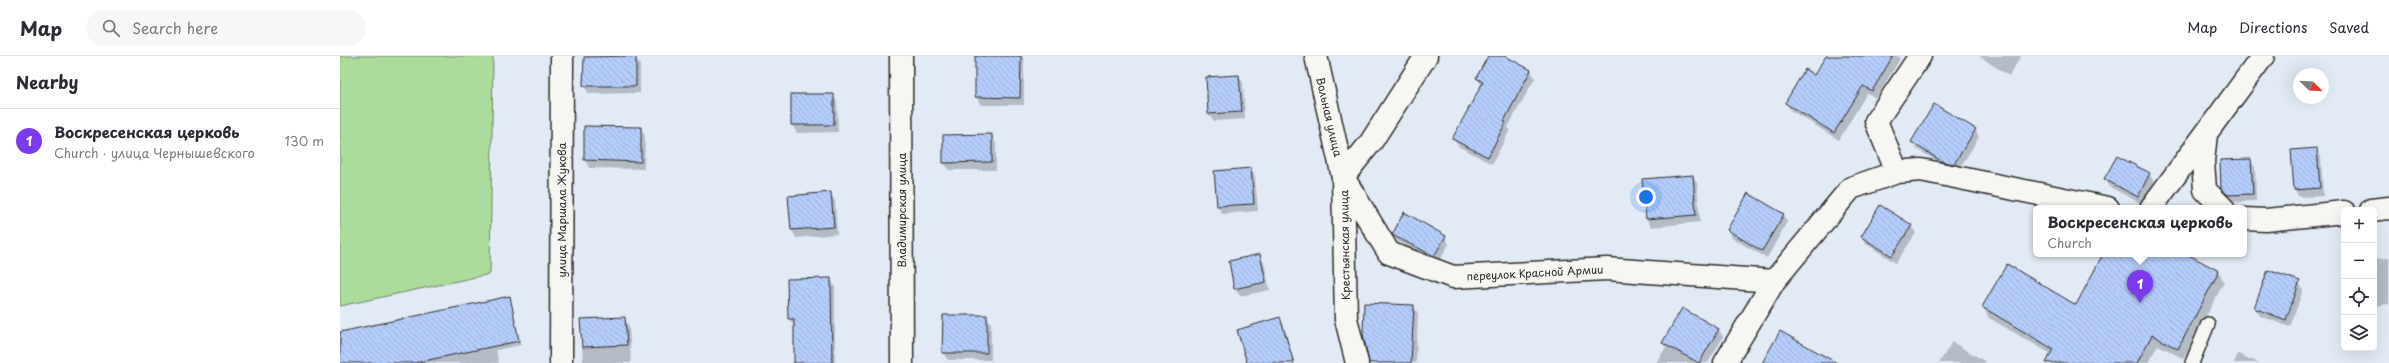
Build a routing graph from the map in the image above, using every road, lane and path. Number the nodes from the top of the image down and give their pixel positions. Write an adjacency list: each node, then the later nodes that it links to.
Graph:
1 (562, 56): 19 (street, улица Маршала Жукова)
2 (901, 56): 20 (street, Владимирская улица)
3 (1316, 56): 9 (street, Вольная улица)
4 (1426, 56): 9 (street, Крестьянская улица)
5 (1920, 56): 8 (street)
6 (2263, 56): 7 (street)
7 (2206, 134): 11 (street); 12 (street)
8 (1898, 172): 10 (street); 17 (street)
9 (1343, 177): 17 (street, переулок Красной Армии); 21 (street, Крестьянская улица)
10 (2093, 205)
11 (2153, 205)
12 (2220, 205)
13 (2389, 208): 14 (street)
14 (2377, 209)
15 (2341, 212): 16 (street)
16 (2247, 219)
17 (1774, 281): 22 (street)
18 (2208, 324): 23 (lane)
19 (561, 363)
20 (902, 363)
21 (1356, 363)
22 (1725, 363)
23 (2192, 363)

